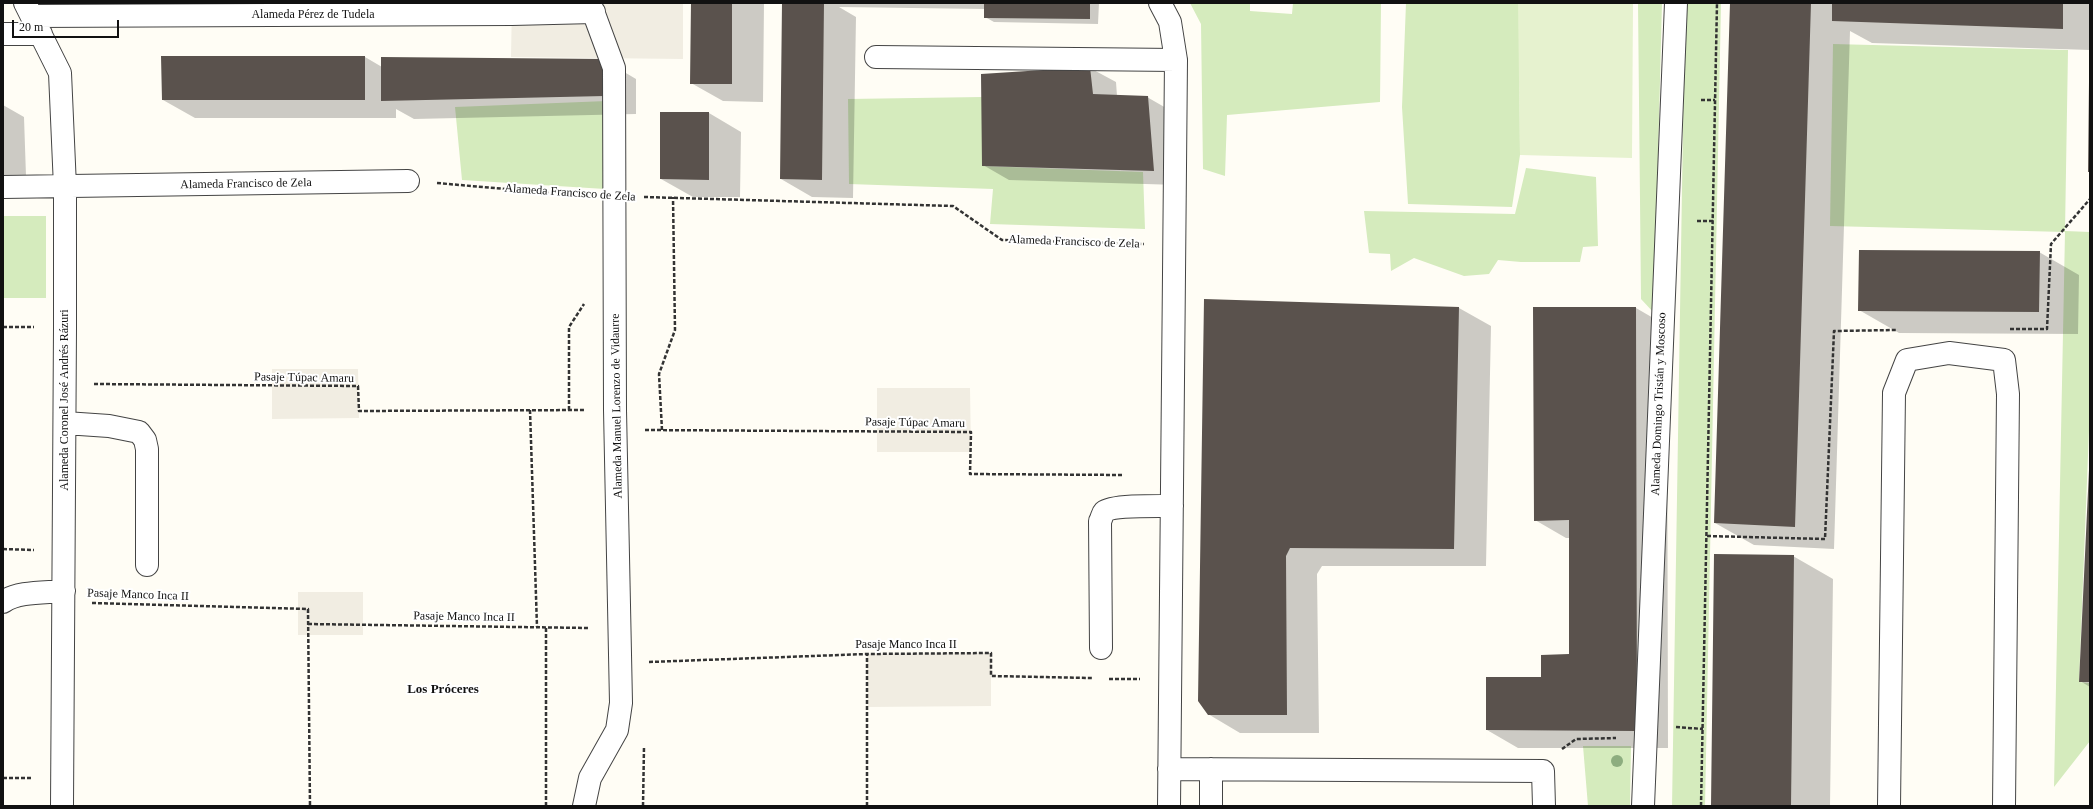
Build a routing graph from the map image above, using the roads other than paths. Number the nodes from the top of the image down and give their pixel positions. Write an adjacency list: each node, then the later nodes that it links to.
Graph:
1 (1160, 3): 7 (street)
2 (1676, 3): 24 (street, Alameda Domingo Tristán y Moscoso)
3 (592, 8): 4 (street, Alameda Pérez de Tudela); 20 (street, Alameda Manuel Lorenzo de Vidaurre)
4 (33, 18): 5 (street, Alameda Pérez de Tudela); 10 (street, Alameda Coronel José Andrés Rázuri)
5 (3, 34)
6 (876, 57): 7 (street)
7 (1176, 60): 12 (street)
8 (408, 181): 10 (street, Alameda Francisco de Zela)
9 (3, 187): 10 (street, Alameda Francisco de Zela)
10 (65, 187): 11 (street, Alameda Coronel José Andrés Rázuri)
11 (65, 423): 13 (street); 14 (street, Alameda Coronel José Andrés Rázuri)
12 (1172, 506): 16 (street); 17 (street)
13 (147, 565)
14 (64, 597): 15 (street); 19 (street, Alameda Coronel José Andrés Rázuri)
15 (3, 602)
16 (1101, 648)
17 (1169, 769): 18 (street); 21 (street)
18 (1211, 769): 22 (street); 23 (street)
19 (62, 806)
20 (584, 806)
21 (1169, 806)
22 (1211, 806)
23 (1544, 806)
24 (1643, 806)
25 (1889, 806): 26 (street)
26 (2004, 806)

